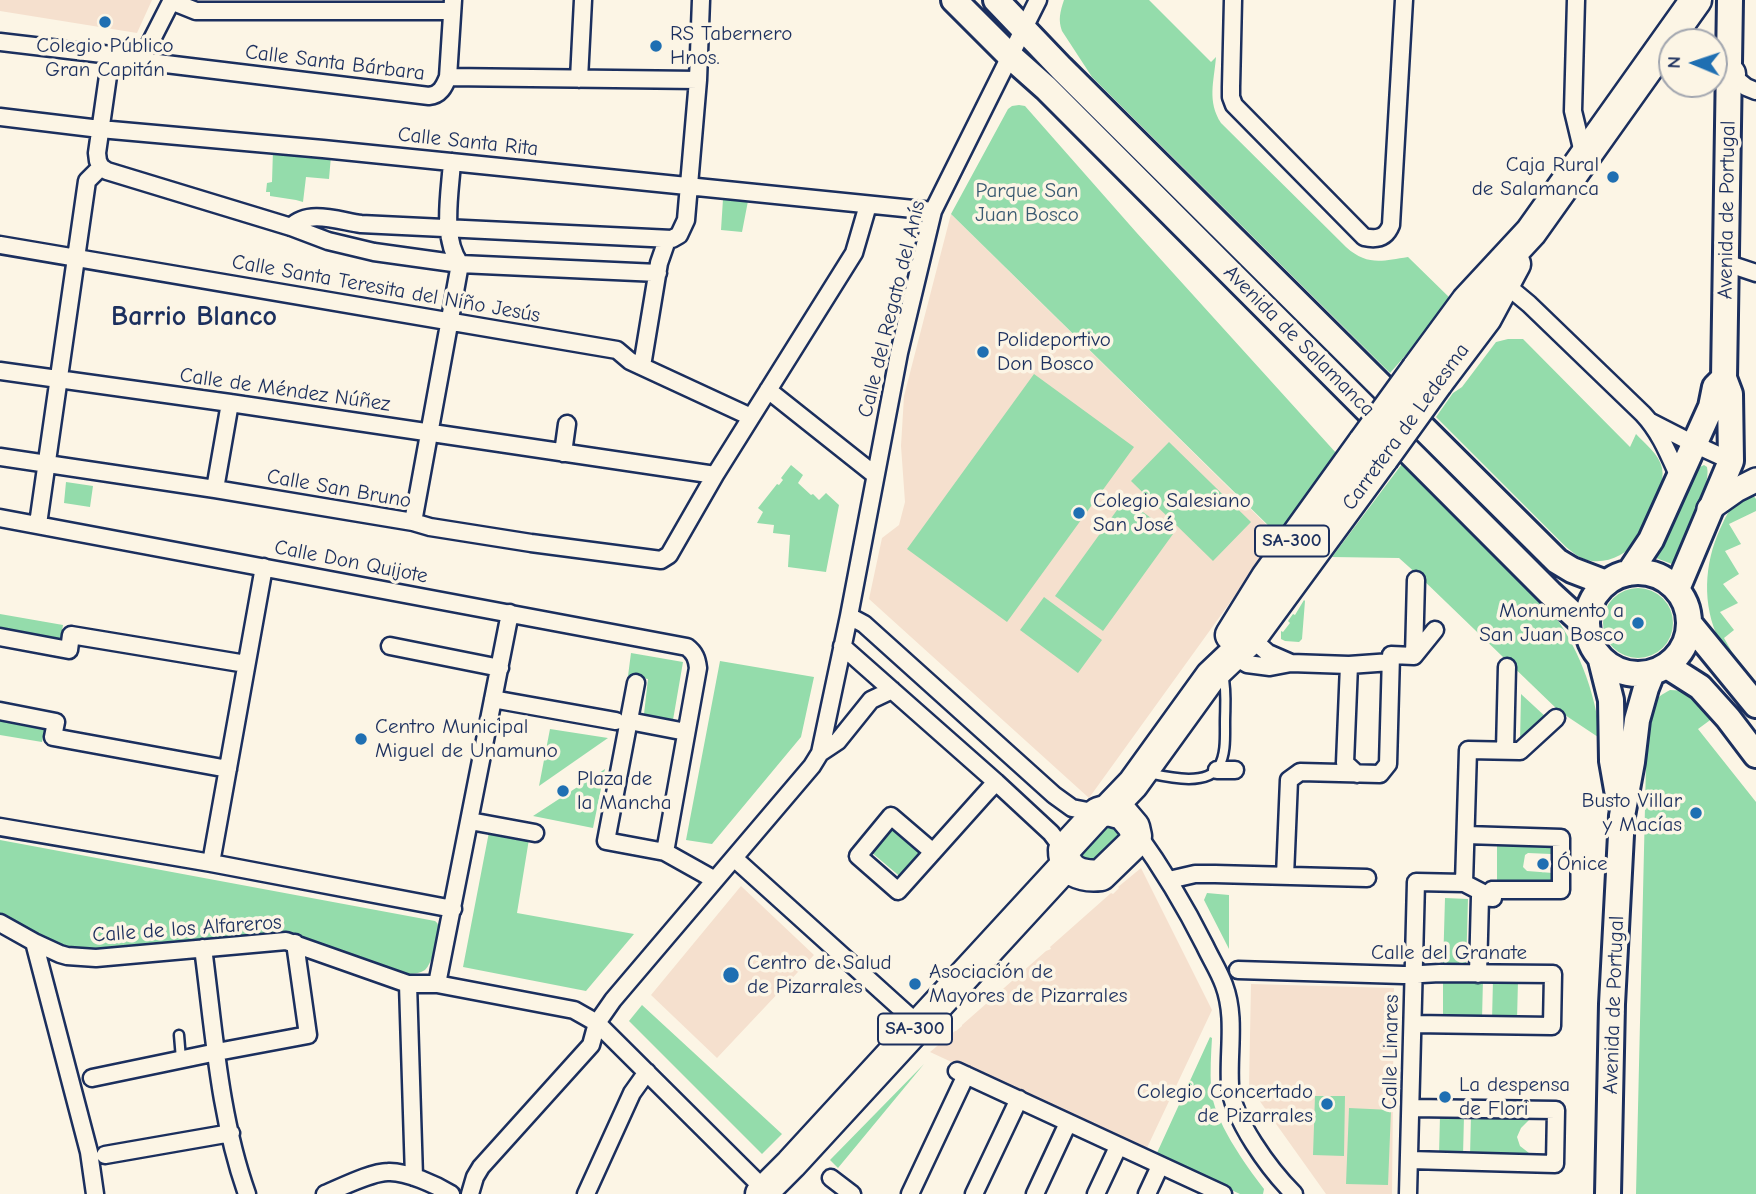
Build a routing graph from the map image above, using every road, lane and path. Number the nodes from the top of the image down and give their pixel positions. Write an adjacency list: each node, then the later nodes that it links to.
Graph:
1 (583, 0): 24 (street)
2 (701, 0): 25 (street)
3 (954, 0): 19 (main road, Avenida de Salamanca)
4 (973, 0): 14 (main road, Avenida de Salamanca)
5 (996, 0): 14 (main road, Avenida de Salamanca)
6 (1038, 0): 14 (street, Calle del Regato del Anís)
7 (1233, 0): 8 (street)
8 (1404, 0)
9 (1576, 0): 31 (street)
10 (1696, 0): 15 (highway, Carretera de Ledesma / SA-300)
11 (1730, 0): 16 (main road, Avenida de Portugal)
12 (172, 1): 13 (street); 20 (street)
13 (453, 6): 23 (street)
14 (1023, 28): 19 (street, Calle del Regato del Anís); 30 (main road, Avenida de Salamanca)
15 (1679, 28)
16 (1727, 28)
17 (0, 42): 18 (street, Calle Santa Bárbara)
18 (111, 55): 20 (street, Calle Santa Bárbara); 29 (street)
19 (1010, 56): 30 (main road, Avenida de Salamanca); 36 (street, Calle del Regato del Anís); 81 (main road, Avenida de Salamanca)
20 (141, 61): 23 (street, Calle Santa Bárbara)
21 (1658, 62): 31 (highway, Carretera de Ledesma / SA-300)
22 (1728, 72): 26 (street)
23 (447, 77): 24 (street, Calle Santa Bárbara)
24 (579, 79): 25 (street, Calle Santa Bárbara)
25 (698, 80): 34 (street)
26 (1756, 91)
27 (1723, 98): 42 (main road, Avenida de Portugal)
28 (0, 117): 29 (street, Calle Santa Rita)
29 (100, 129): 32 (street, Calle Santa Rita); 33 (street)
30 (1125, 131): 76 (main road, Avenida de Salamanca)
31 (1584, 158): 46 (highway, Carretera de Ledesma / SA-300)
32 (452, 162): 34 (street, Calle Santa Rita); 38 (street)
33 (101, 167): 37 (street); 41 (street)
34 (690, 185): 35 (street, Calle Santa Rita); 39 (street)
35 (868, 205): 36 (street, Calle Santa Rita); 52 (street)
36 (933, 211): 65 (street, Calle del Regato del Anís)
37 (292, 227): 38 (street); 43 (street)
38 (448, 228): 39 (street); 43 (street)
39 (673, 237): 44 (street)
40 (0, 245): 41 (street, Calle Santa Teresita del Niño Jesús)
41 (77, 257): 47 (street, Calle Santa Teresita del Niño Jesús); 51 (street)
42 (1726, 263): 45 (street); 50 (main road, Avenida de Portugal)
43 (460, 264): 44 (street); 47 (street)
44 (658, 273): 48 (street)
45 (1756, 273)
46 (1495, 282): 55 (street); 86 (highway, Carretera de Ledesma / SA-300, bridge)
47 (450, 320): 48 (street, Calle Santa Teresita del Niño Jesús); 57 (street)
48 (642, 366): 54 (street, Calle Santa Teresita del Niño Jesús)
49 (0, 371): 51 (street, Calle de Méndez Núñez)
50 (1724, 378): 58 (main road, Avenida de Portugal); 61 (main road, Avenida de Portugal)
51 (58, 379): 53 (street, Calle de Méndez Núñez); 62 (street)
52 (768, 390): 54 (street); 65 (street)
53 (230, 403): 57 (street, Calle de Méndez Núñez); 68 (street)
54 (751, 417): 64 (street)
55 (1651, 422): 58 (street); 66 (street)
56 (567, 424): 59 (street)
57 (429, 433): 59 (street, Calle de Méndez Núñez); 71 (street)
58 (1694, 444): 61 (street); 66 (main road, Avenida de Portugal)
59 (563, 453): 64 (street, Calle de Méndez Núñez)
60 (0, 457): 62 (street, Calle San Bruno)
61 (1731, 461): 63 (main road); 69 (main road, Avenida de Portugal)
62 (47, 463): 68 (street, Calle San Bruno); 72 (street)
63 (1756, 468)
64 (715, 475): 71 (street, Calle San Bruno)
65 (875, 475): 79 (street, Calle del Regato del Anís)
66 (1679, 477): 74 (main road, Avenida de Portugal)
67 (1756, 480): 69 (main road)
68 (215, 489): 71 (street, Calle San Bruno)
69 (1709, 509): 77 (main road, Avenida de Portugal)
70 (0, 518): 72 (street, Calle Don Quijote)
71 (413, 522)
72 (38, 524): 73 (street, Calle Don Quijote)
73 (264, 567): 78 (street, Calle Don Quijote); 91 (street)
74 (1629, 573): 76 (main road); 77 (main road)
75 (1416, 580): 87 (street)
76 (1606, 583): 81 (main road)
77 (1676, 589): 80 (main road)
78 (510, 613): 94 (street); 103 (street, Calle Don Quijote)
79 (849, 616): 85 (street, Calle del Regato del Anís); 116 (street)
80 (1689, 622): 95 (main road); 99 (main road)
81 (1587, 627): 88 (main road)
82 (1435, 630): 87 (street)
83 (0, 637): 91 (street)
84 (390, 646): 94 (street)
85 (842, 646): 97 (street); 105 (street, Calle del Regato del Anís)
86 (1228, 656): 90 (street); 90 (street); 109 (lane); 111 (highway, Carretera de Ledesma / SA-300)
87 (1414, 656): 89 (street)
88 (1601, 660): 95 (main road); 113 (main road, Avenida de Portugal)
89 (1391, 662): 92 (street); 107 (street)
90 (1291, 663): 92 (street)
91 (246, 664): 108 (street)
92 (1349, 664): 107 (street)
93 (1507, 667): 104 (street)
94 (500, 668): 98 (street)
95 (1660, 669): 106 (main road); 113 (main road, Avenida de Portugal)
96 (636, 683): 102 (street)
97 (892, 690): 105 (street); 112 (street)
98 (493, 699): 102 (street); 114 (street)
99 (1756, 705)
100 (0, 711): 108 (street)
101 (1556, 718): 104 (street)
102 (623, 721): 103 (street); 119 (street)
103 (686, 732): 119 (street)
104 (1505, 750): 118 (street)
105 (820, 753): 122 (street)
106 (1756, 755)
107 (1351, 768): 124 (street)
108 (228, 769): 123 (street)
109 (1217, 770): 110 (street); 111 (lane)
110 (1235, 770)
111 (1138, 777): 116 (highway, Carretera de Ledesma / SA-300)
112 (996, 782): 120 (street); 121 (street)
113 (1622, 816): 174 (main road, Avenida de Portugal)
114 (470, 821): 117 (street); 130 (street)
115 (0, 827): 123 (street)
116 (1124, 828): 121 (highway, SA-300); 121 (highway, SA-300); 127 (street)
117 (535, 833)
118 (1466, 835): 128 (street); 129 (street)
119 (665, 852): 126 (street)
120 (933, 852): 120 (street)
121 (1066, 857): 142 (highway, SA-300)
122 (734, 858): 126 (street); 142 (street)
123 (211, 863): 130 (street)
124 (1285, 876): 125 (street); 127 (street)
125 (1367, 878)
126 (715, 880): 140 (street)
127 (1169, 880): 172 (street)
128 (1464, 883): 129 (street); 137 (street, Calle Linares)
129 (1493, 898): 136 (street)
130 (453, 909): 139 (street)
131 (0, 923): 132 (street, Calle de los Alfareros)
132 (34, 942): 134 (street, Calle de los Alfareros); 159 (street)
133 (295, 943): 134 (street, Calle de los Alfareros); 138 (street, Calle de los Alfareros); 144 (street)
134 (204, 948): 144 (street)
135 (1238, 970): 137 (street, Calle del Granate)
136 (1478, 974): 137 (street, Calle del Granate); 141 (street, Calle del Granate)
137 (1414, 975): 141 (street, Calle Linares)
138 (408, 984): 139 (street, Calle de los Alfareros); 156 (street)
139 (437, 984): 140 (street, Calle de los Alfareros)
140 (597, 1023): 146 (street, Calle de los Alfareros); 163 (street)
141 (1413, 1024): 149 (street, Calle Linares)
142 (919, 1025): 158 (highway, SA-300)
143 (179, 1035): 145 (lane)
144 (217, 1052): 145 (street); 151 (street)
145 (181, 1059): 147 (street)
146 (647, 1072): 158 (street, Calle de los Alfareros); 164 (street)
147 (92, 1078)
148 (1019, 1099): 150 (street); 166 (street); 167 (street)
149 (1411, 1108): 154 (street, Calle Linares); 154 (street)
150 (1068, 1123): 152 (street); 168 (street)
151 (231, 1133): 153 (street); 160 (street)
152 (1118, 1147): 155 (street); 169 (street)
153 (105, 1155)
154 (1410, 1160): 173 (street, Calle Linares)
155 (1160, 1166): 170 (street); 171 (street)
156 (414, 1177): 161 (street); 162 (street)
157 (831, 1178): 165 (street)
158 (763, 1192)
159 (95, 1194)
160 (247, 1194)
161 (325, 1194)
162 (451, 1194)
163 (470, 1194)
164 (586, 1194)
165 (852, 1194)
166 (910, 1194)
167 (974, 1194)
168 (1035, 1194)
169 (1096, 1194)
170 (1147, 1194)
171 (1223, 1194)
172 (1294, 1194)
173 (1408, 1194)
174 (1608, 1194)

